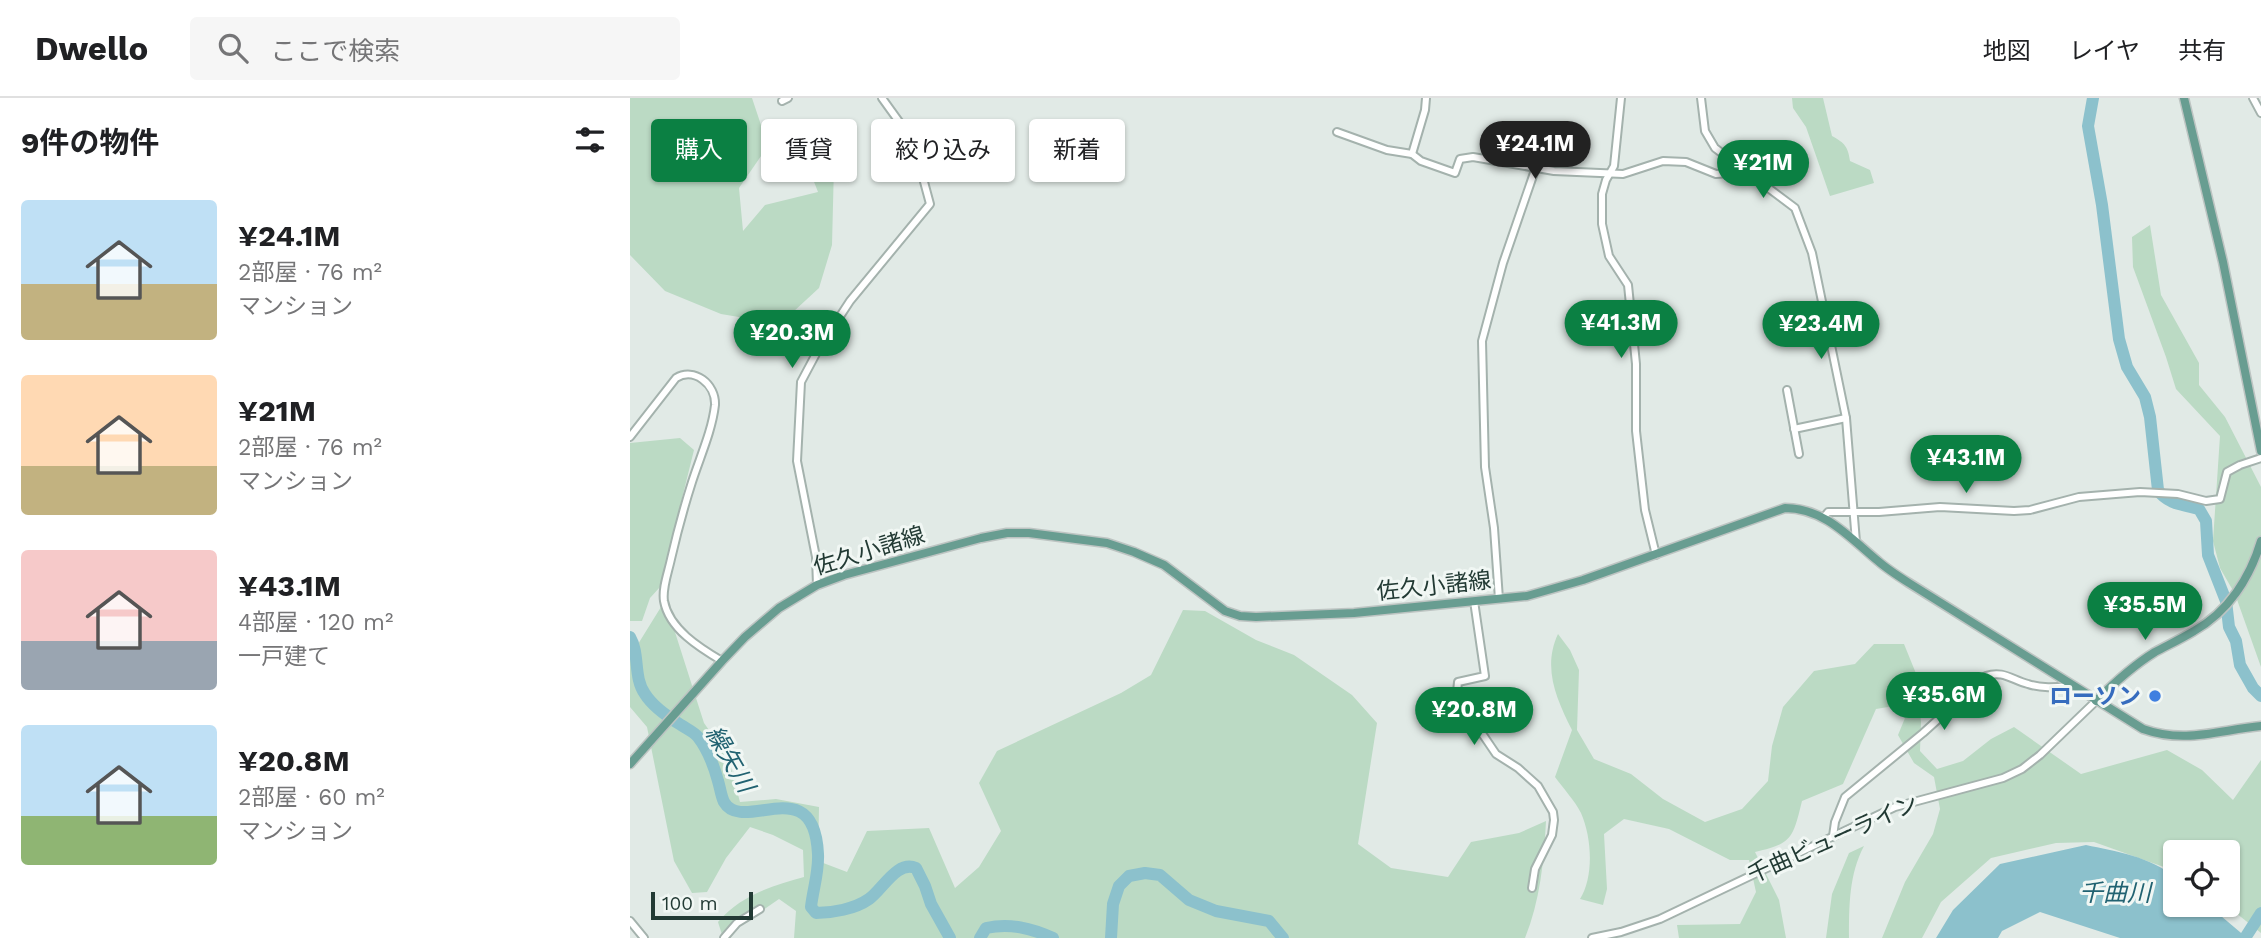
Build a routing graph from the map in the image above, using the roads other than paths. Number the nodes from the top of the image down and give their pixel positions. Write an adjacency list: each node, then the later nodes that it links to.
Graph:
1 (882, 98): 25 (street)
2 (1426, 98): 9 (street)
3 (1620, 98): 12 (street)
4 (1701, 98): 11 (street)
5 (2183, 98): 17 (main road)
6 (2253, 98): 7 (street)
7 (2261, 113)
8 (1337, 132): 9 (street)
9 (1412, 153): 10 (street)
10 (1536, 167): 12 (street); 26 (street)
11 (1747, 172): 12 (street); 14 (street)
12 (1609, 174): 24 (street)
13 (1787, 390): 15 (street)
14 (1846, 418): 15 (street); 20 (street)
15 (1794, 429): 18 (street)
16 (630, 437): 28 (street)
17 (2261, 451)
18 (1799, 454)
19 (2261, 458): 20 (street)
20 (1855, 511): 21 (street); 23 (street)
21 (1824, 517): 23 (main road, 佐久小諸線); 24 (main road, 佐久小諸線)
22 (2261, 541): 30 (main road)
23 (1856, 542): 29 (main road, 佐久小諸線)
24 (1656, 555): 26 (main road, 佐久小諸線)
25 (817, 585): 27 (main road, 佐久小諸線); 28 (main road, 佐久小諸線)
26 (1499, 598): 27 (main road, 佐久小諸線)
27 (1474, 601): 34 (street)
28 (722, 661): 32 (main road, 佐久小諸線)
29 (2073, 687): 30 (main road, 佐久小諸線); 33 (street)
30 (2096, 701): 31 (main road, 佐久小諸線); 33 (street, 千曲ビューライン)
31 (2261, 726)
32 (630, 764)
33 (1833, 836): 39 (street, 千曲ビューライン)
34 (1532, 888)
35 (760, 909): 38 (street)
36 (630, 921): 37 (street)
37 (644, 938)
38 (724, 938)
39 (1592, 938)

